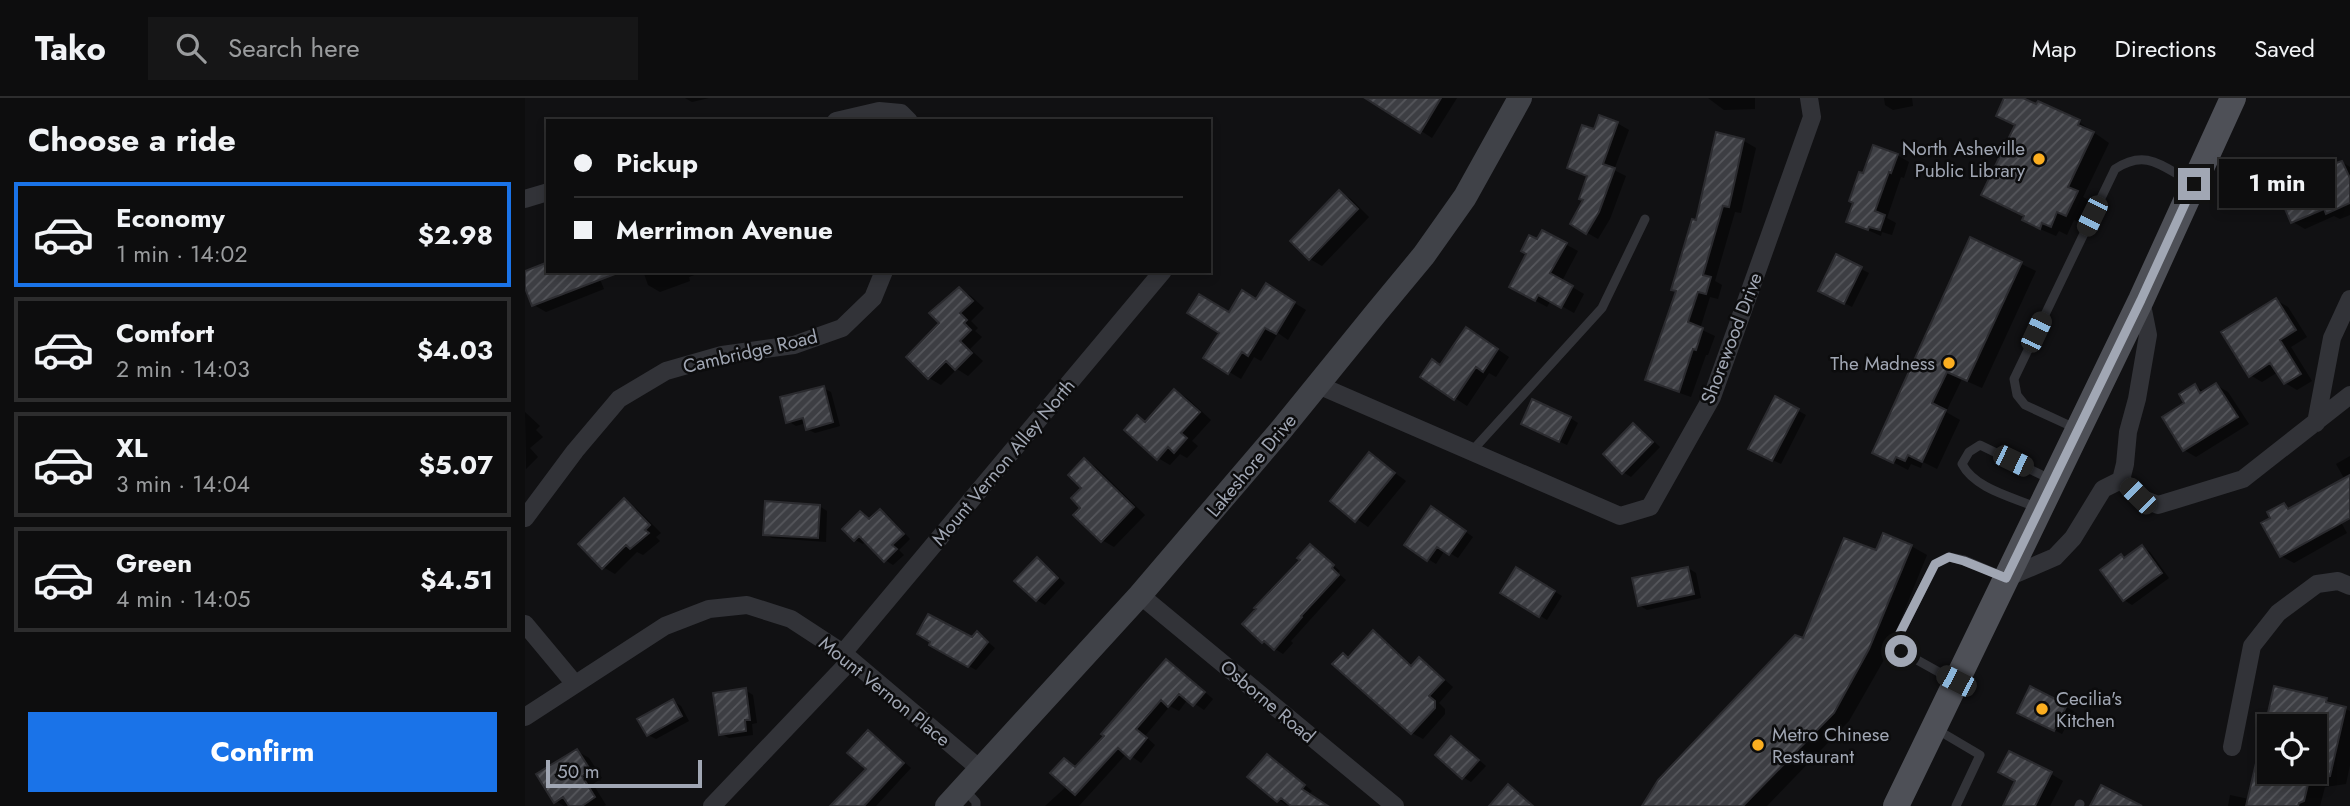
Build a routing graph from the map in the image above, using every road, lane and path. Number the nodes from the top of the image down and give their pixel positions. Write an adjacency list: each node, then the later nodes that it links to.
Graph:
1 (1520, 98): 14 (street, Lakeshore Drive)
2 (1809, 98): 18 (street, Shorewood Drive)
3 (2233, 98): 6 (main road)
4 (845, 119): 5 (street)
5 (907, 119)
6 (2194, 184): 13 (main road); 17 (lane)
7 (546, 193): 8 (street)
8 (525, 199)
9 (1645, 219): 18 (lane)
10 (883, 273): 22 (street, Cambridge Road)
11 (1161, 273): 27 (street, Mount Vernon Alley North)
12 (2350, 299): 16 (street)
13 (2141, 300): 17 (main road); 19 (street)
14 (1318, 385): 18 (street, Shorewood Drive); 25 (street, Lakeshore Drive)
15 (2350, 396): 16 (street)
16 (2316, 423): 19 (street)
17 (2078, 429): 20 (main road)
18 (1471, 452)
19 (2121, 480): 23 (street)
20 (2053, 481): 21 (main road); 21 (lane)
21 (2040, 509): 23 (main road)
22 (525, 518)
23 (2006, 578): 28 (main road); 28 (lane)
24 (2350, 586): 32 (street)
25 (1140, 595): 33 (street, Lakeshore Drive); 36 (street, Osborne Road)
26 (525, 624): 29 (street)
27 (847, 657): 29 (street, Mount Vernon Place); 33 (street, Mount Vernon Place); 35 (street, Mount Vernon Alley North)
28 (1956, 681): 31 (main road)
29 (575, 684): 30 (street, Mount Vernon Place)
30 (525, 717)
31 (1933, 727): 37 (main road); 38 (lane)
32 (2232, 747)
33 (980, 769): 34 (street, Lakeshore Drive)
34 (962, 800)
35 (712, 806)
36 (1395, 806)
37 (1896, 806)
38 (1957, 806)

